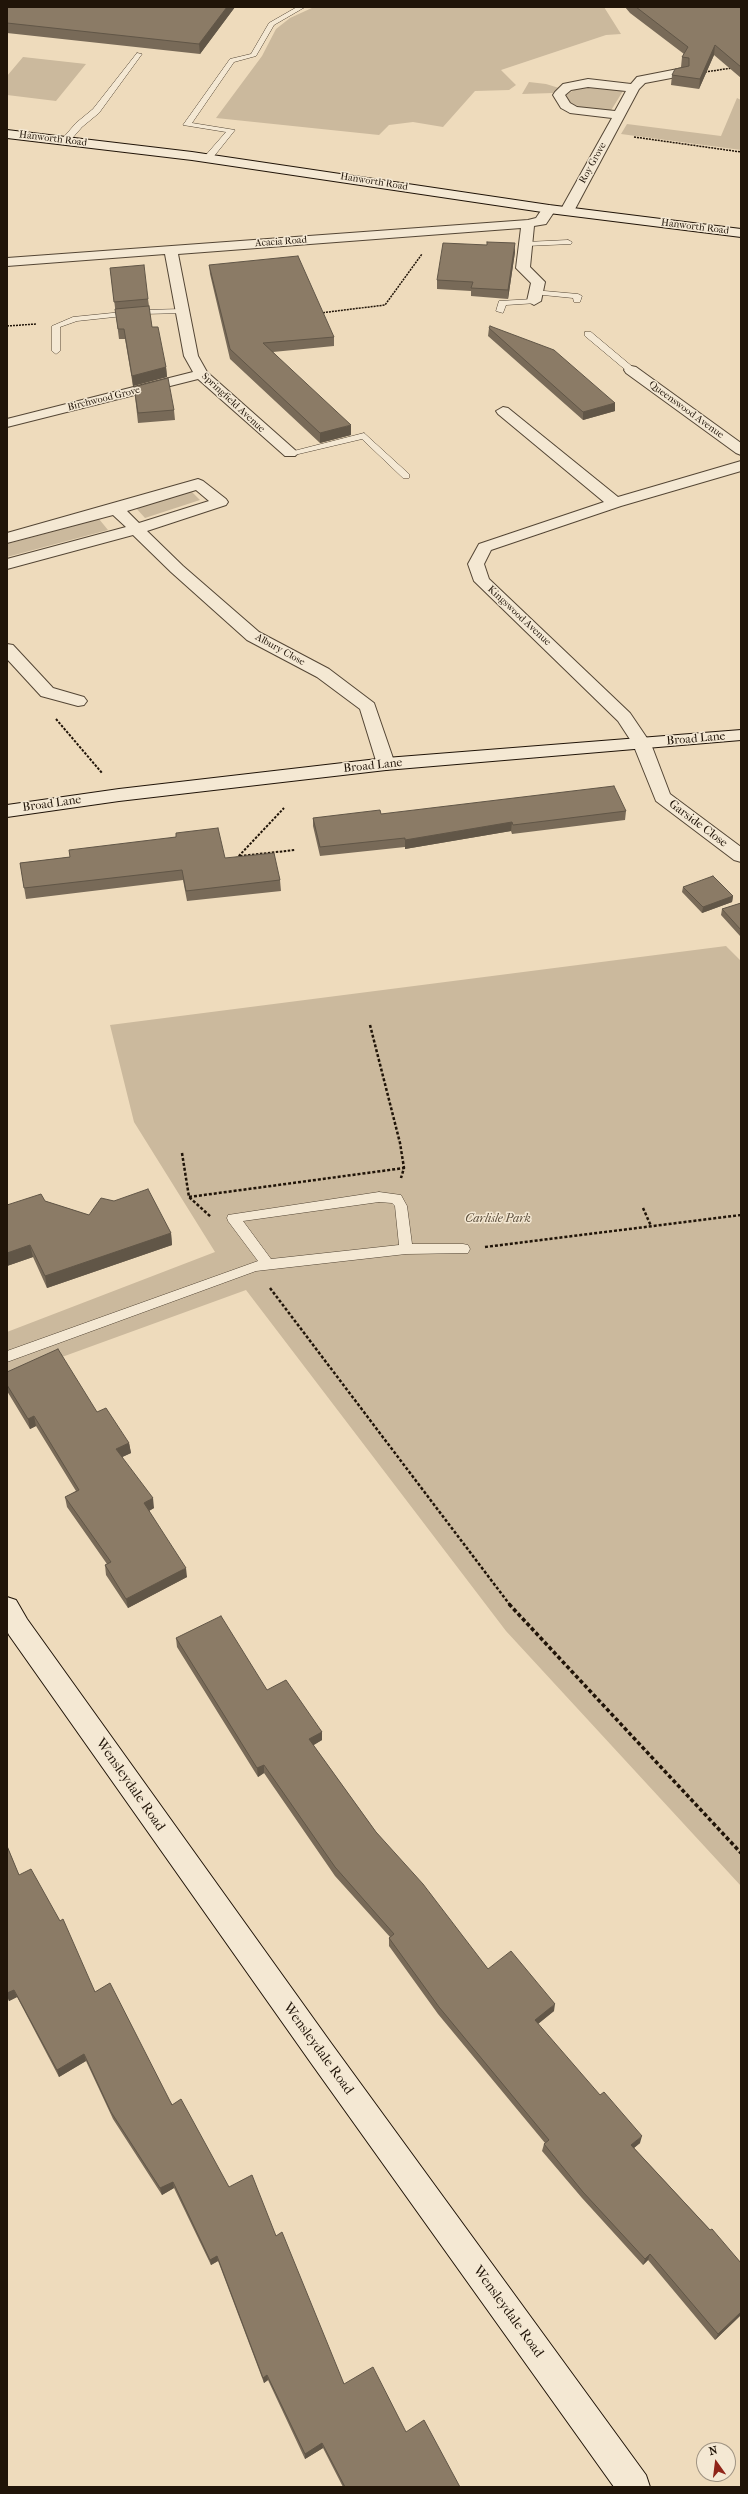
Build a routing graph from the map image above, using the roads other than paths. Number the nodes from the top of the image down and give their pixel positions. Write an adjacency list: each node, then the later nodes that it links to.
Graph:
1 (302, 7): 8 (lane)
2 (139, 54): 7 (lane)
3 (683, 72): 4 (street, Roy Grove)
4 (634, 88): 5 (street, Roy Grove); 5 (street)
5 (618, 115): 10 (street, Roy Grove)
6 (7, 134): 7 (street, Hanworth Road)
7 (66, 140): 8 (street, Hanworth Road)
8 (208, 158): 9 (street, Hanworth Road)
9 (549, 208): 10 (street, Hanworth Road); 11 (street, Acacia Road)
10 (567, 211): 12 (street, Hanworth Road)
11 (528, 224): 14 (street); 15 (street, Acacia Road)
12 (741, 233)
13 (568, 242): 14 (lane)
14 (526, 244): 17 (street)
15 (171, 250): 16 (street, Acacia Road); 19 (street, Springfield Avenue)
16 (7, 262)
17 (535, 296): 18 (lane); 20 (lane)
18 (577, 300)
19 (183, 311): 22 (lane); 24 (street, Springfield Avenue)
20 (500, 311)
21 (588, 334): 23 (lane)
22 (56, 351)
23 (632, 370): 27 (street, Queenswood Avenue)
24 (201, 374): 26 (street, Birchwood Grove); 28 (street, Springfield Avenue)
25 (504, 411): 31 (street)
26 (7, 423)
27 (741, 450)
28 (290, 453): 30 (lane)
29 (741, 466): 31 (street, Kingswood Avenue)
30 (406, 476)
31 (615, 503): 39 (street, Kingswood Avenue)
32 (116, 508): 33 (street, Albury Close); 33 (street); 34 (street)
33 (137, 529): 35 (street); 40 (street, Albury Close)
34 (7, 538)
35 (7, 564)
36 (7, 649): 37 (street)
37 (78, 701)
38 (741, 735): 39 (street, Broad Lane)
39 (642, 744): 40 (street, Broad Lane); 42 (street, Garside Close)
40 (386, 764): 41 (street, Broad Lane)
41 (7, 811)
42 (741, 856)
43 (406, 1249): 44 (lane); 45 (lane); 45 (lane)
44 (463, 1249)
45 (261, 1265): 46 (lane)
46 (7, 1357)
47 (11, 1623): 48 (street, Wensleydale Road)
48 (634, 2487)

